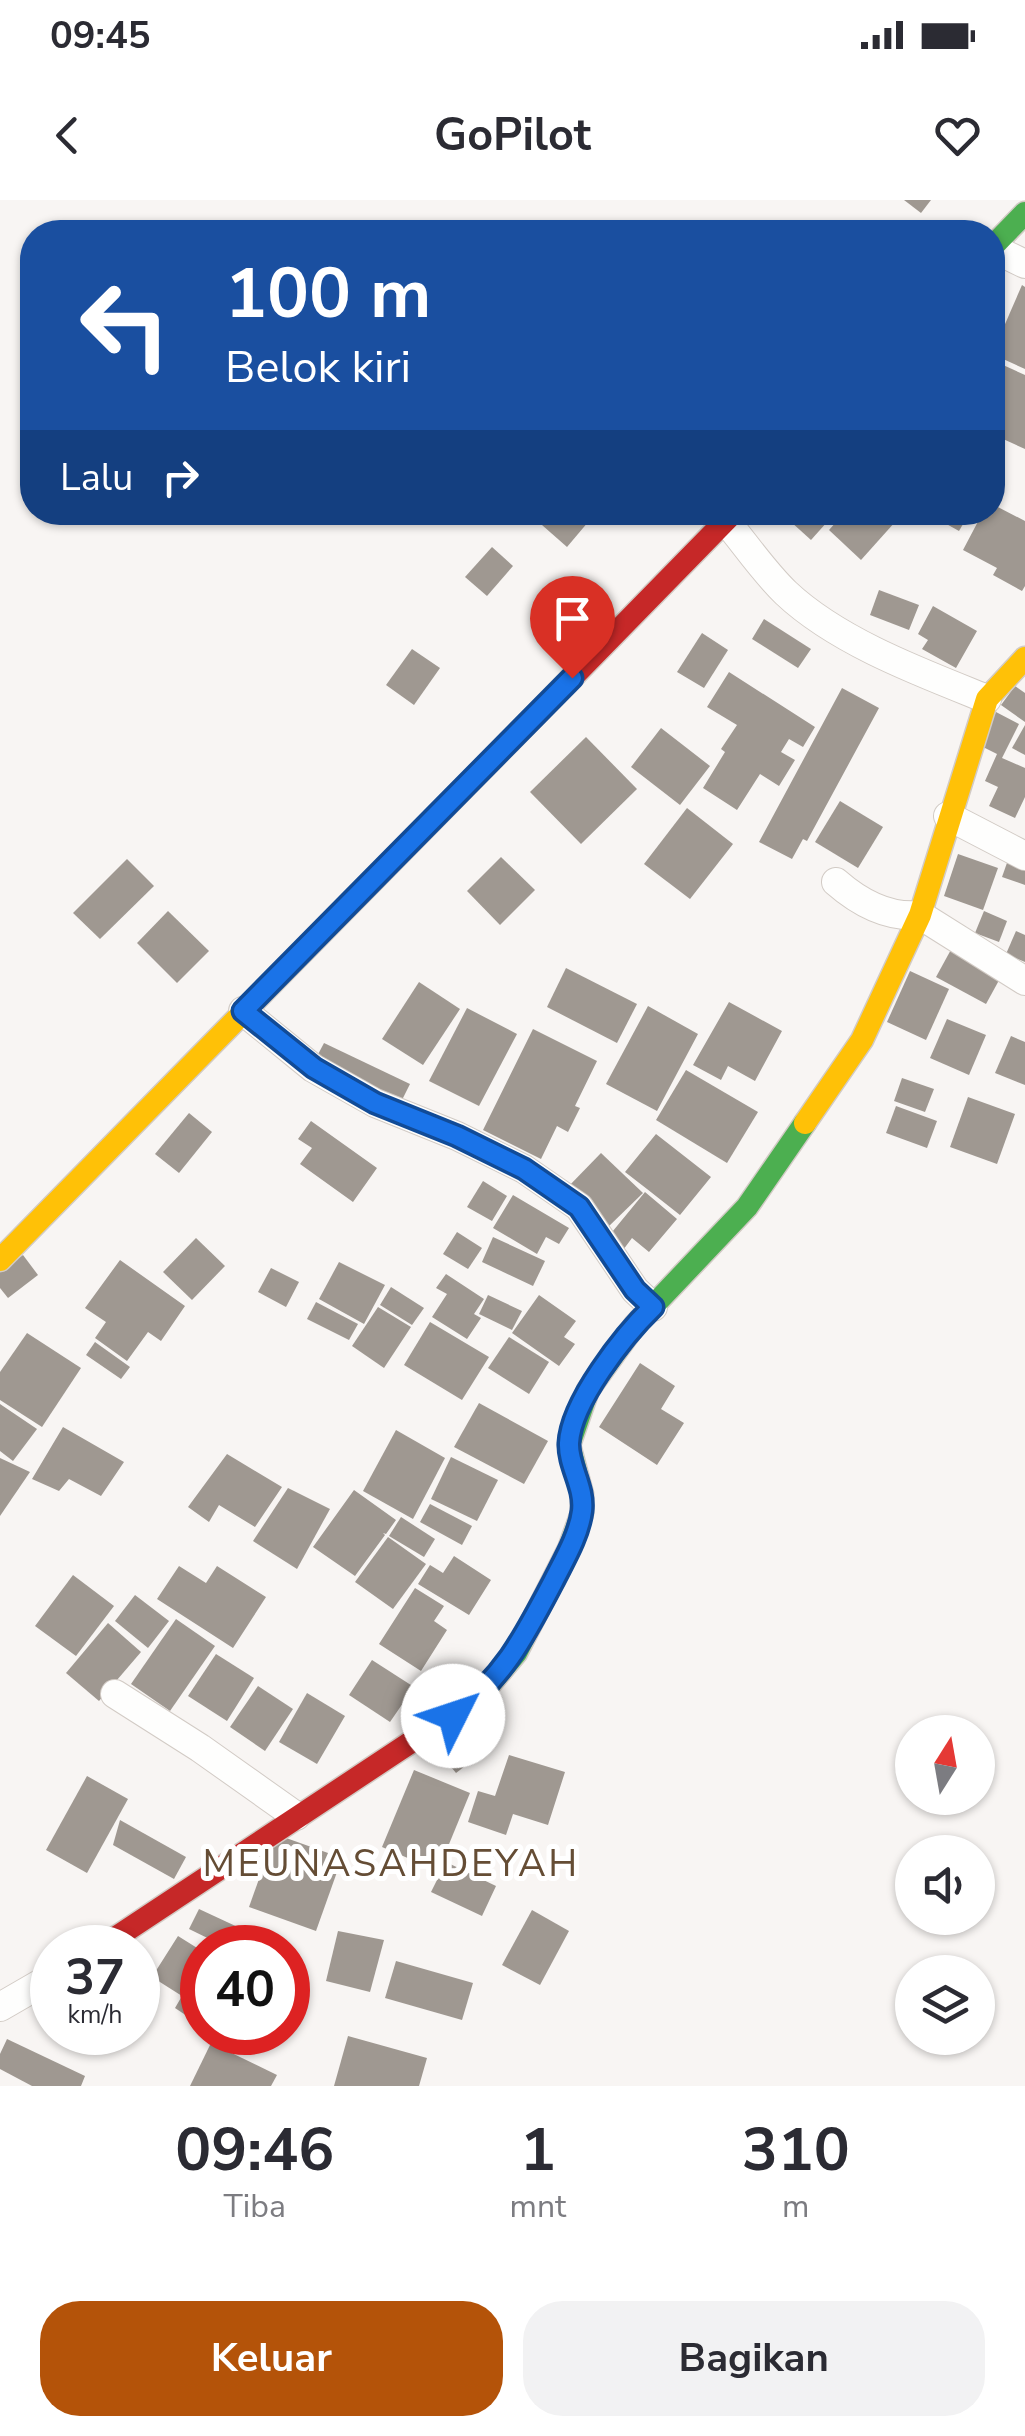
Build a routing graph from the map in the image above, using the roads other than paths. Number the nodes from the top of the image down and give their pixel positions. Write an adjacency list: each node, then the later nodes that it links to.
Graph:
1 (1025, 213): 2 (street)
2 (1005, 234)
3 (723, 525): 12 (street)
4 (737, 525): 6 (street)
5 (1025, 658): 6 (street)
6 (987, 700): 7 (street)
7 (948, 816): 8 (street); 10 (street)
8 (1025, 856)
9 (836, 882): 10 (street)
10 (920, 915): 11 (street); 14 (street)
11 (1025, 980)
12 (243, 1011): 13 (street); 14 (street)
13 (0, 1260)
14 (653, 1307): 16 (street)
15 (115, 1694): 16 (street)
16 (296, 1816): 17 (street)
17 (137, 1925)
18 (30, 1989): 19 (street)
19 (0, 2006)

